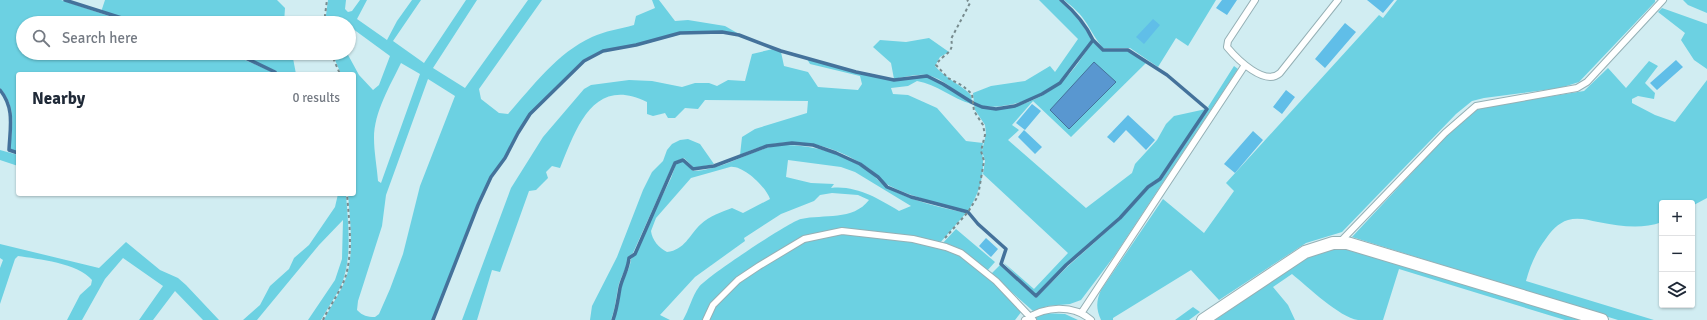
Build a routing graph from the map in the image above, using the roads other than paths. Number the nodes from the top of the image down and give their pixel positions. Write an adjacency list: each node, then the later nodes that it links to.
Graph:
1 (1255, 0): 4 (lane)
2 (1338, 0): 4 (lane)
3 (1663, 0): 5 (lane)
4 (1245, 65): 6 (lane)
5 (1338, 243): 11 (street); 12 (street)
6 (1082, 312): 7 (lane); 10 (lane)
7 (1032, 318): 8 (lane); 9 (lane)
8 (706, 320)
9 (1025, 320)
10 (1091, 320)
11 (1203, 320)
12 (1602, 320)

